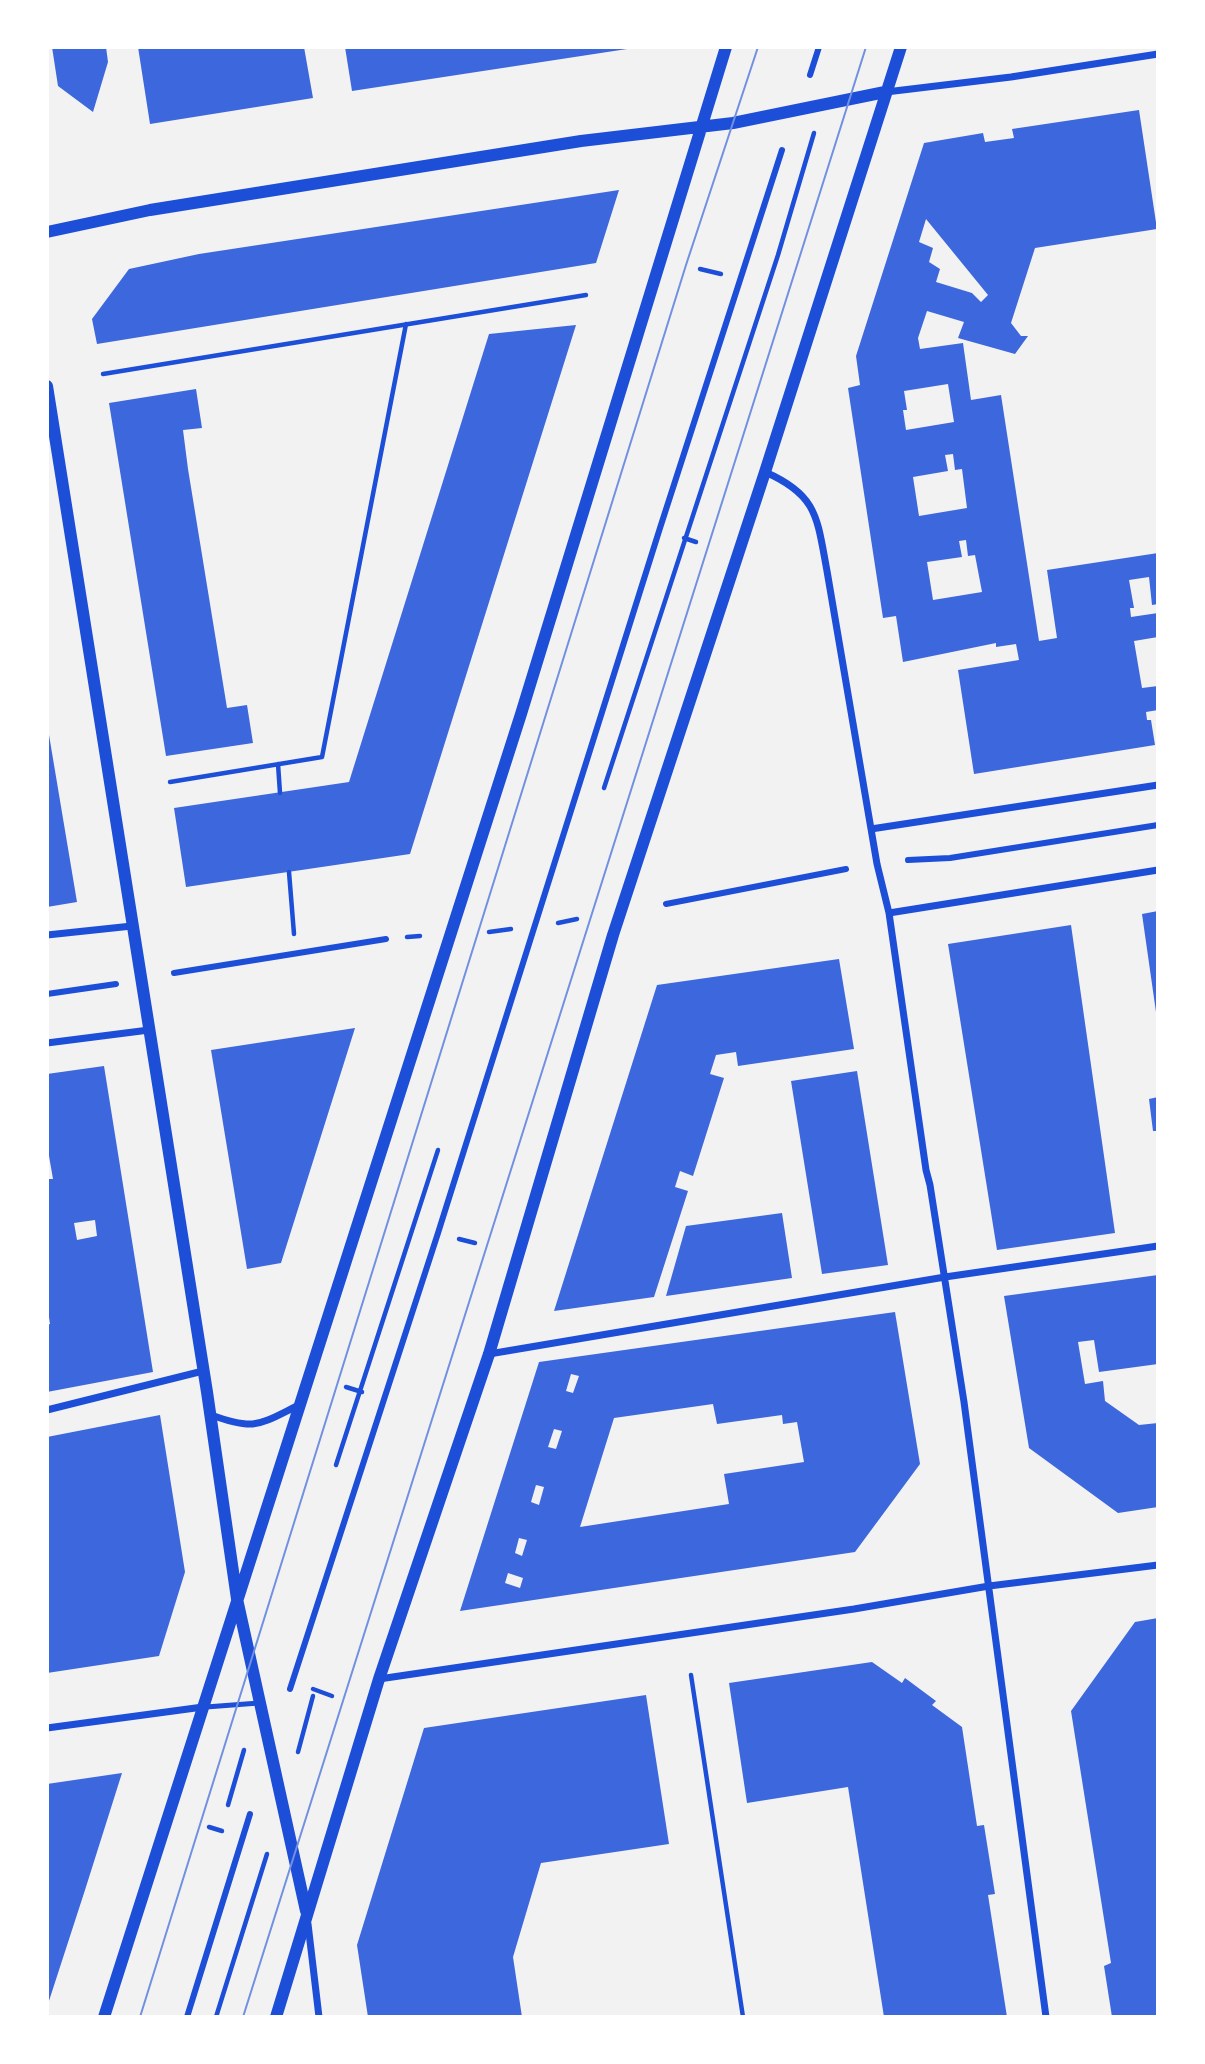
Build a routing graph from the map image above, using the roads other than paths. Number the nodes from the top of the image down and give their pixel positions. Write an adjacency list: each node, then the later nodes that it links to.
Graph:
1 (726, 47): 7 (street)
2 (818, 47): 5 (street)
3 (901, 47): 6 (street)
4 (1158, 54): 6 (street)
5 (810, 75)
6 (886, 92): 7 (street); 11 (street)
7 (702, 127): 9 (street); 32 (street)
8 (782, 150): 39 (street)
9 (47, 232)
10 (47, 386): 20 (street)
11 (765, 472): 14 (street); 30 (street)
12 (1158, 785): 14 (street)
13 (1158, 825): 15 (street)
14 (871, 829): 19 (street)
15 (908, 860)
16 (846, 869): 18 (street)
17 (1158, 870): 19 (street)
18 (666, 904)
19 (889, 913): 29 (street)
20 (132, 926): 21 (street); 26 (street)
21 (47, 934)
22 (386, 939): 23 (street)
23 (174, 973)
24 (116, 984): 25 (street)
25 (47, 994)
26 (149, 1030): 27 (street); 31 (street)
27 (47, 1043)
28 (1158, 1246): 29 (street)
29 (945, 1277): 30 (street); 36 (street)
30 (489, 1354): 38 (street)
31 (203, 1371): 33 (street); 34 (street)
32 (299, 1405): 34 (street); 37 (street)
33 (47, 1410)
34 (210, 1415): 37 (street)
35 (1158, 1565): 36 (street)
36 (989, 1586): 38 (street); 49 (street)
37 (237, 1600): 40 (street); 41 (street)
38 (379, 1679): 44 (street)
39 (290, 1689)
40 (260, 1703): 41 (lane); 44 (street)
41 (203, 1707): 42 (street); 45 (street)
42 (47, 1728)
43 (250, 1814): 46 (street)
44 (306, 1911): 47 (street); 48 (street)
45 (104, 2017)
46 (187, 2017)
47 (276, 2017)
48 (319, 2017)
49 (1046, 2017)

